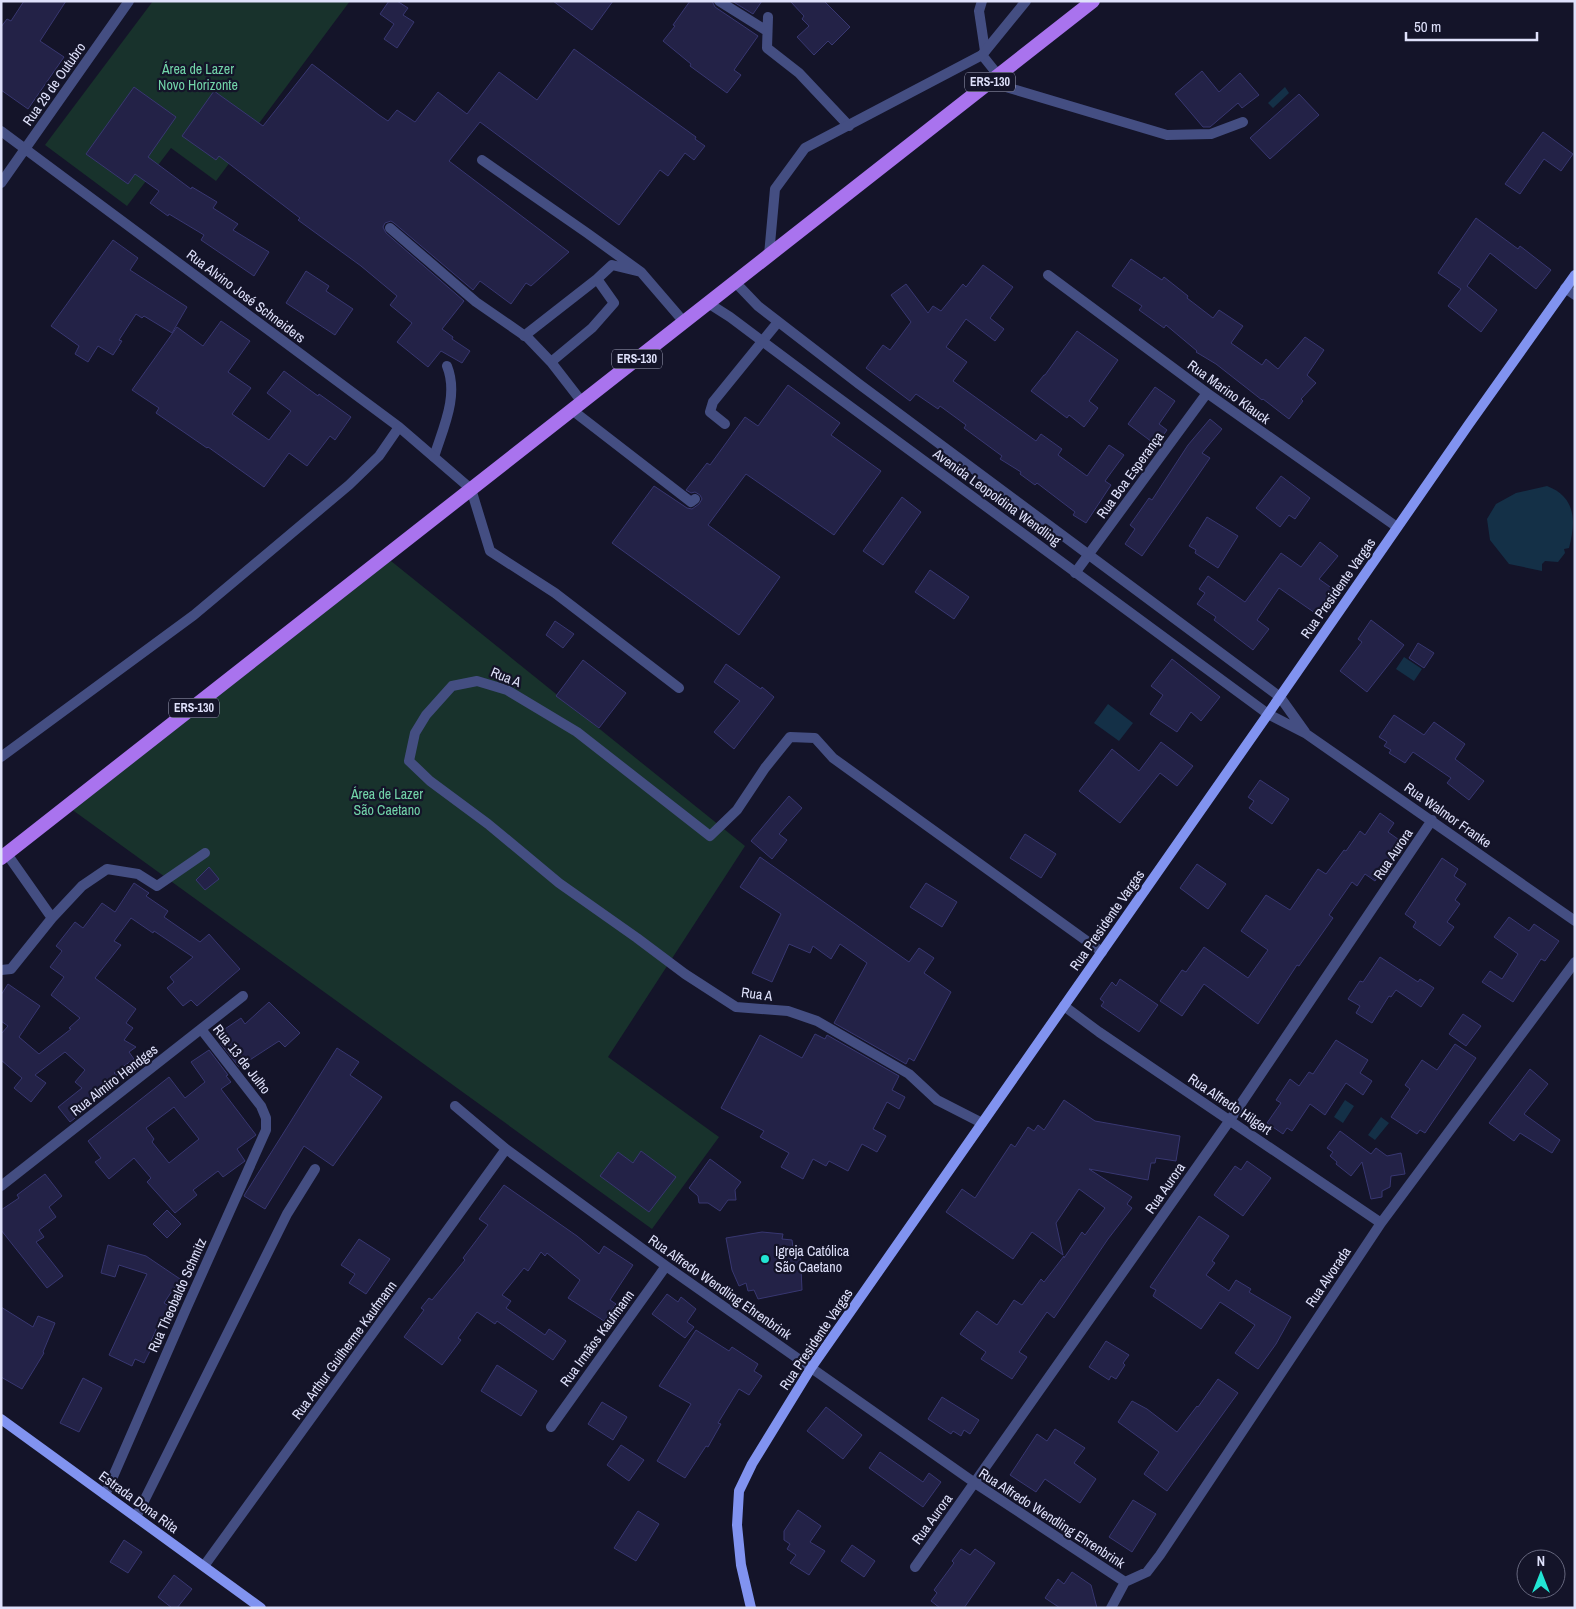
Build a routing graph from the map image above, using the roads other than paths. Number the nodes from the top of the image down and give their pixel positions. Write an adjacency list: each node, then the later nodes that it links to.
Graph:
1 (129, 1): 13 (street, Rua 29 de Outubro)
2 (719, 1): 7 (street)
3 (982, 1): 8 (street)
4 (1026, 1): 8 (street)
5 (1093, 1): 9 (main road, ERS-130)
6 (768, 18): 7 (street)
7 (767, 31): 11 (street)
8 (983, 53): 9 (street); 11 (street)
9 (994, 79): 10 (street); 17 (main road, ERS-130)
10 (1243, 122)
11 (849, 126): 17 (street)
12 (1, 131): 13 (street, Rua Alvino José Schneiders)
13 (26, 149): 15 (street, Rua 29 de Outubro); 35 (street, Rua Alvino José Schneiders)
14 (482, 160): 18 (street)
15 (1, 183)
16 (390, 228): 28 (street)
17 (770, 254): 22 (main road, ERS-130)
18 (641, 272): 21 (street); 26 (street)
19 (1048, 275): 32 (street, Rua Marino Klauck)
20 (1575, 275): 23 (main road, Rua Presidente Vargas)
21 (597, 279): 28 (street); 30 (street)
22 (735, 282): 25 (main road, ERS-130); 27 (street, Avenida Leopoldina Wendling)
23 (1566, 288): 24 (street); 39 (main road, Rua Presidente Vargas)
24 (1575, 295)
25 (708, 303): 26 (main road, ERS-130); 29 (street, Avenida Leopoldina Wendling)
26 (684, 322): 33 (main road, ERS-130)
27 (778, 322): 29 (street); 40 (street, Avenida Leopoldina Wendling)
28 (524, 336): 30 (street)
29 (762, 341): 34 (street); 41 (street, Avenida Leopoldina Wendling)
30 (551, 362): 33 (street)
31 (447, 366): 36 (street)
32 (1207, 393): 39 (street, Rua Marino Klauck); 40 (street, Rua Boa Esperança)
33 (577, 406): 37 (main road, ERS-130); 38 (street)
34 (725, 424)
35 (399, 427): 36 (street, Rua Alvino José Schneiders); 46 (street)
36 (434, 458): 37 (street, Rua Alvino José Schneiders)
37 (471, 489): 42 (street); 49 (main road, ERS-130)
38 (695, 499)
39 (1397, 527): 43 (main road, Rua Presidente Vargas)
40 (1088, 555): 41 (street, Rua Boa Esperança); 43 (street, Avenida Leopoldina Wendling)
41 (1075, 573): 44 (street, Avenida Leopoldina Wendling)
42 (679, 688)
43 (1280, 697): 44 (main road, Rua Presidente Vargas); 45 (street, Rua Walmor Franke)
44 (1268, 714): 45 (street, Rua Walmor Franke); 52 (main road, Rua Presidente Vargas)
45 (1305, 733): 47 (street, Rua Walmor Franke)
46 (1, 757)
47 (1432, 820): 51 (street, Rua Walmor Franke); 60 (street, Rua Aurora)
48 (205, 853): 50 (street)
49 (4, 856): 50 (street)
50 (52, 918): 54 (street)
51 (1575, 922)
52 (1102, 952): 56 (main road, Rua Presidente Vargas); 61 (street, Rua A)
53 (1575, 962): 65 (street, Rua Alvorada)
54 (1, 970)
55 (243, 996): 57 (street, Rua Almiro Hendges)
56 (1064, 1006): 60 (street, Rua Alfredo Hilgert); 61 (main road, Rua Presidente Vargas)
57 (201, 1029): 58 (street, Rua 13 de Julho); 64 (street, Rua Almiro Hendges)
58 (261, 1106): 71 (street, Rua Theobaldo Schmitz)
59 (455, 1106): 62 (street, Rua Alfredo Wendling Ehrenbrink)
60 (1230, 1120): 65 (street, Rua Alfredo Hilgert); 70 (street, Rua Aurora)
61 (982, 1123): 67 (main road, Rua Presidente Vargas)
62 (506, 1149): 66 (street, Rua Alfredo Wendling Ehrenbrink); 73 (street, Rua Arthur Guilherme Kaufmann)
63 (315, 1169): 72 (street)
64 (1, 1186)
65 (1381, 1223): 75 (street, Rua Alvorada)
66 (666, 1266): 67 (street, Rua Alfredo Wendling Ehrenbrink); 69 (street, Rua Irmãos Kaufmann)
67 (811, 1368): 70 (street, Rua Alfredo Wendling Ehrenbrink); 77 (main road, Rua Presidente Vargas)
68 (1, 1419): 71 (main road, Estrada Dona Rita)
69 (551, 1427)
70 (975, 1483): 74 (street, Rua Aurora); 75 (street, Rua Alfredo Wendling Ehrenbrink)
71 (106, 1495): 72 (main road, Estrada Dona Rita)
72 (136, 1517): 73 (main road, Estrada Dona Rita)
73 (204, 1566): 76 (main road, Estrada Dona Rita)
74 (914, 1567)
75 (1126, 1582): 78 (street)
76 (261, 1608)
77 (750, 1608)
78 (1111, 1608)

